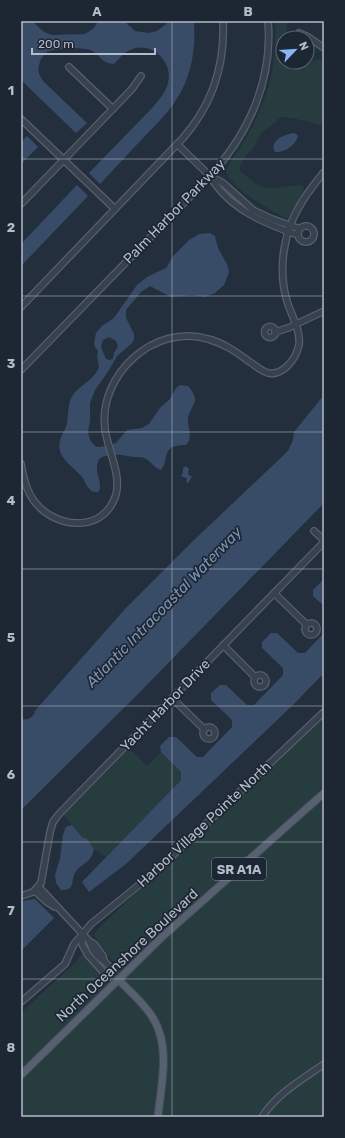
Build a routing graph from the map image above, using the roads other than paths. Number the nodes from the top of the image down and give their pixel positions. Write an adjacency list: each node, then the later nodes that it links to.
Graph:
1 (222, 21): 9 (street)
2 (268, 21): 12 (street, Palm Harbor Parkway)
3 (315, 42): 4 (street)
4 (324, 48)
5 (69, 67): 7 (street)
6 (141, 76): 7 (street)
7 (113, 109): 10 (street)
8 (21, 119): 10 (street)
9 (177, 144): 12 (street); 16 (street)
10 (63, 160): 15 (street); 16 (street)
11 (324, 172): 17 (street)
12 (210, 176): 13 (street); 14 (street); 23 (street, Palm Harbor Parkway)
13 (233, 192): 14 (street); 17 (street)
14 (228, 198): 18 (street)
15 (21, 204)
16 (115, 209): 19 (street)
17 (290, 226): 18 (street); 18 (street)
18 (288, 232): 21 (street)
19 (21, 306)
20 (324, 311): 21 (street)
21 (295, 325): 22 (street); 24 (street)
22 (275, 332)
23 (21, 370)
24 (21, 464)
25 (314, 531): 26 (street)
26 (324, 541): 27 (street, Yacht Harbor Drive)
27 (274, 593): 28 (street); 29 (street, Yacht Harbor Drive)
28 (306, 624)
29 (223, 645): 30 (street); 31 (street, Yacht Harbor Drive)
30 (255, 677)
31 (172, 698): 33 (street); 35 (street, Yacht Harbor Drive)
32 (324, 712): 37 (street, Harbor Village Pointe North)
33 (204, 729)
34 (324, 793): 43 (main road, North Oceanshore Boulevard / SR A1A)
35 (37, 889): 36 (street); 37 (street)
36 (21, 896)
37 (83, 933): 38 (street); 40 (street); 44 (street, Harbor Village Pointe North)
38 (90, 942): 39 (street); 41 (street)
39 (93, 951): 40 (street); 41 (street)
40 (88, 955): 42 (street)
41 (103, 961): 42 (street); 43 (street)
42 (96, 964): 43 (street)
43 (118, 979): 46 (main road, North Oceanshore Boulevard / SR A1A); 47 (main road)
44 (21, 1002)
45 (324, 1064): 48 (street)
46 (21, 1075)
47 (158, 1117)
48 (262, 1117)

